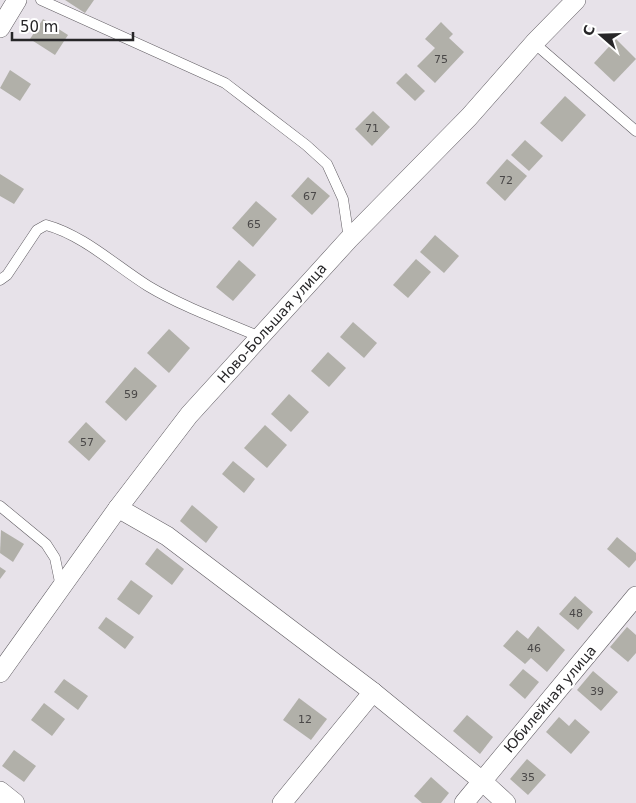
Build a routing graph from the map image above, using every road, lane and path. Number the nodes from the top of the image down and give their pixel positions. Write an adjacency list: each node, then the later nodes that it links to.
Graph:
1 (17, 0): 4 (street)
2 (41, 0): 7 (lane)
3 (576, 0): 5 (street, Ново-Большая улица)
4 (0, 28)
5 (534, 43): 6 (lane); 7 (street, Ново-Большая улица)
6 (636, 130)
7 (349, 239): 9 (street, Ново-Большая улица)
8 (0, 280): 9 (lane)
9 (260, 337): 11 (street, Ново-Большая улица)
10 (0, 506): 12 (lane)
11 (118, 508): 12 (street, Ново-Большая улица); 15 (street)
12 (61, 587): 14 (street, Ново-Большая улица)
13 (636, 596): 16 (street, Юбилейная улица)
14 (0, 673)
15 (373, 692): 16 (street); 19 (street)
16 (482, 781): 20 (street, Юбилейная улица); 21 (street)
17 (0, 791): 18 (street)
18 (15, 803)
19 (282, 803)
20 (464, 803)
21 (506, 803)

